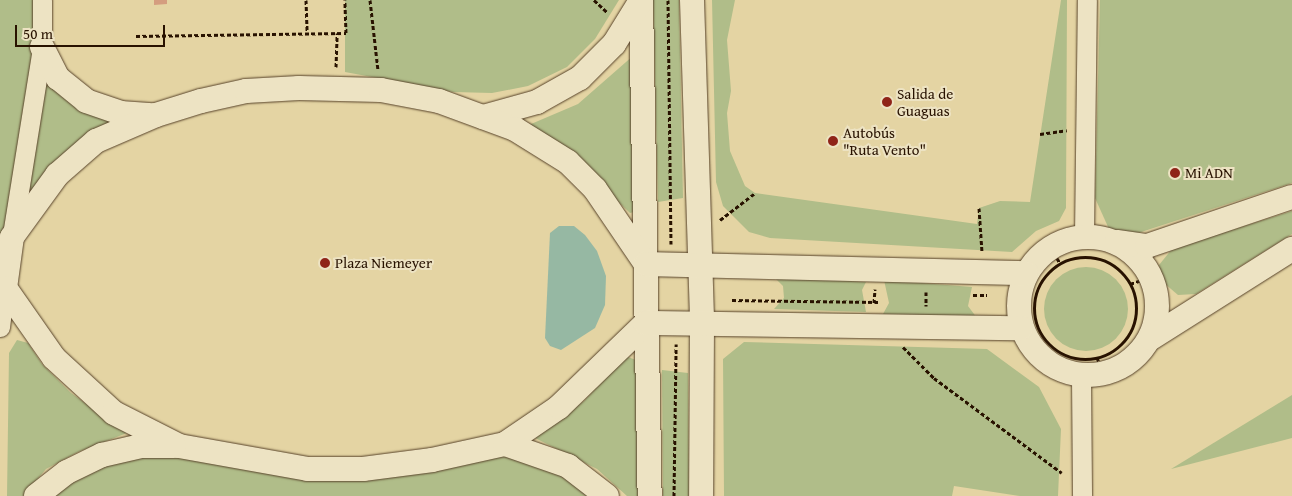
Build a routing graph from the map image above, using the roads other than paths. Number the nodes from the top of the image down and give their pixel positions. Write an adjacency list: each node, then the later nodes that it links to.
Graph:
1 (42, 0): 5 (street)
2 (641, 0): 7 (street); 13 (street)
3 (692, 0): 14 (street)
4 (1087, 0): 10 (street)
5 (42, 47): 6 (street); 9 (street)
6 (156, 115): 7 (street); 9 (street)
7 (483, 117): 13 (street)
8 (1292, 198): 11 (street)
9 (6, 236): 16 (street)
10 (1084, 236): 11 (street); 15 (street)
11 (1117, 242): 21 (street)
12 (1292, 249): 21 (street)
13 (646, 264): 14 (street); 17 (street)
14 (700, 266): 15 (street); 18 (street)
15 (1026, 273): 20 (street)
16 (2, 287): 19 (street); 24 (street)
17 (646, 323): 18 (street); 23 (street); 28 (street)
18 (702, 324): 20 (street); 29 (street)
19 (0, 327)
20 (1021, 328): 22 (street)
21 (1151, 338): 22 (street)
22 (1094, 370): 25 (street)
23 (504, 444): 24 (street); 27 (street)
24 (179, 446): 26 (street)
25 (1082, 492)
26 (36, 496)
27 (607, 496)
28 (650, 496)
29 (701, 496)

